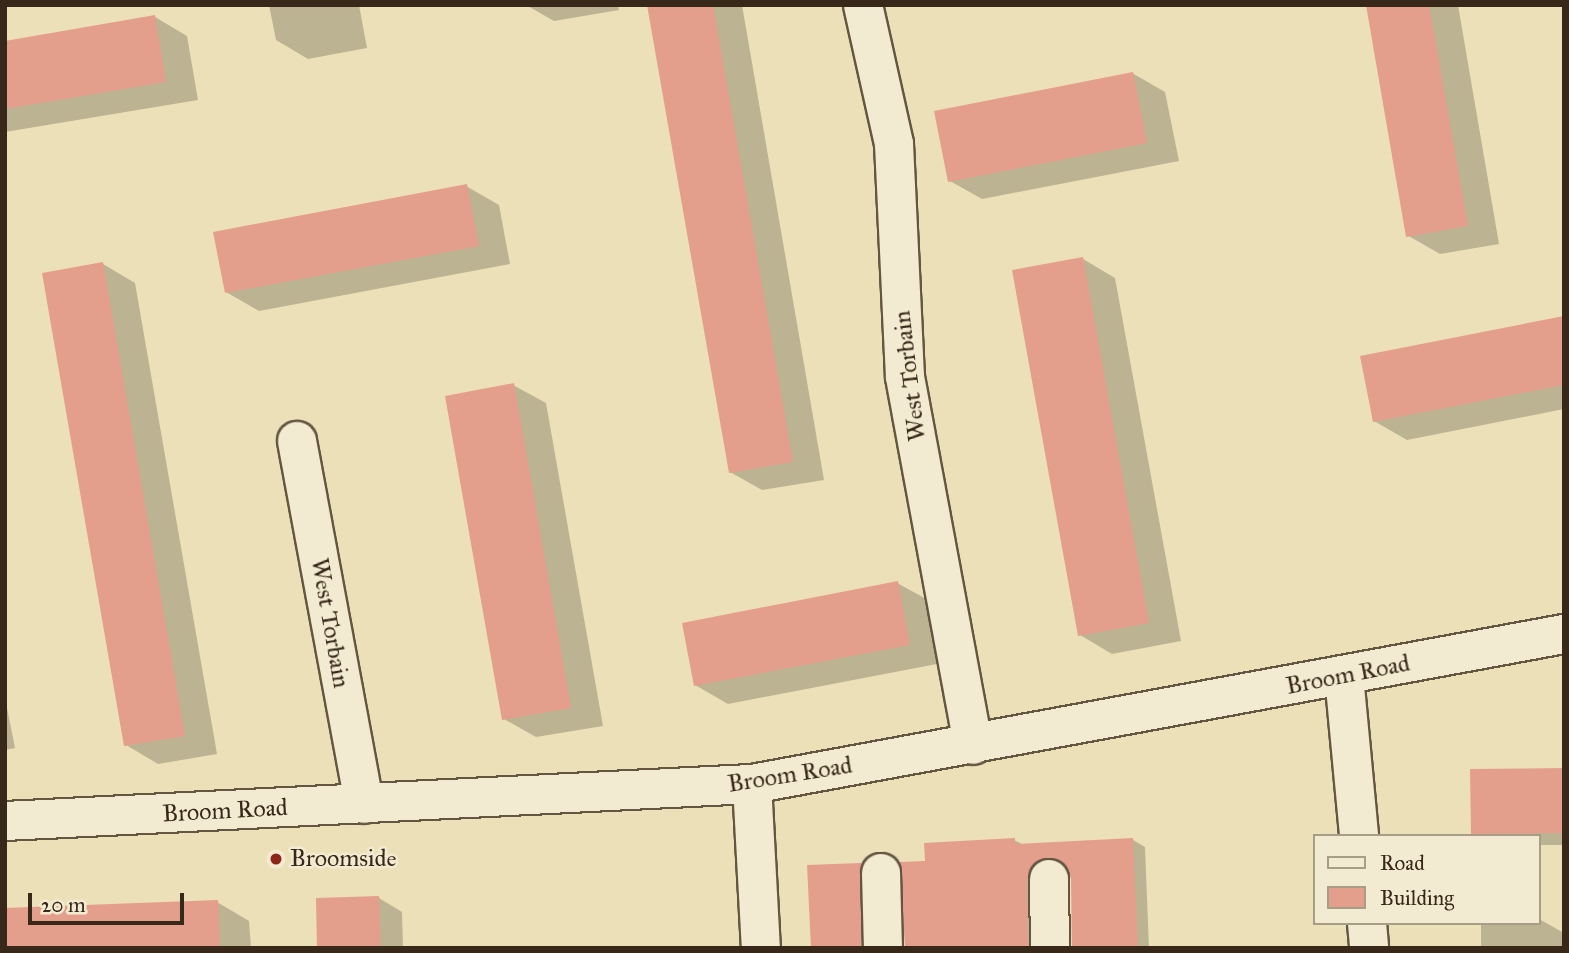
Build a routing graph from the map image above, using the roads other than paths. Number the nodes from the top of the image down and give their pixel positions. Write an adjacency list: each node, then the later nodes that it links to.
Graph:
1 (863, 5): 5 (street, West Torbain)
2 (297, 441): 7 (street, West Torbain)
3 (1564, 634): 4 (street, Broom Road)
4 (1344, 676): 5 (street, Broom Road); 9 (street)
5 (973, 745): 6 (street, Broom Road)
6 (752, 784): 7 (street, Broom Road); 13 (street)
7 (364, 804): 8 (street, Broom Road)
8 (5, 821)
9 (1359, 834)
10 (881, 873): 14 (street)
11 (1049, 879): 15 (street)
12 (1367, 925): 16 (street)
13 (761, 948)
14 (883, 948)
15 (1050, 948)
16 (1369, 948)

